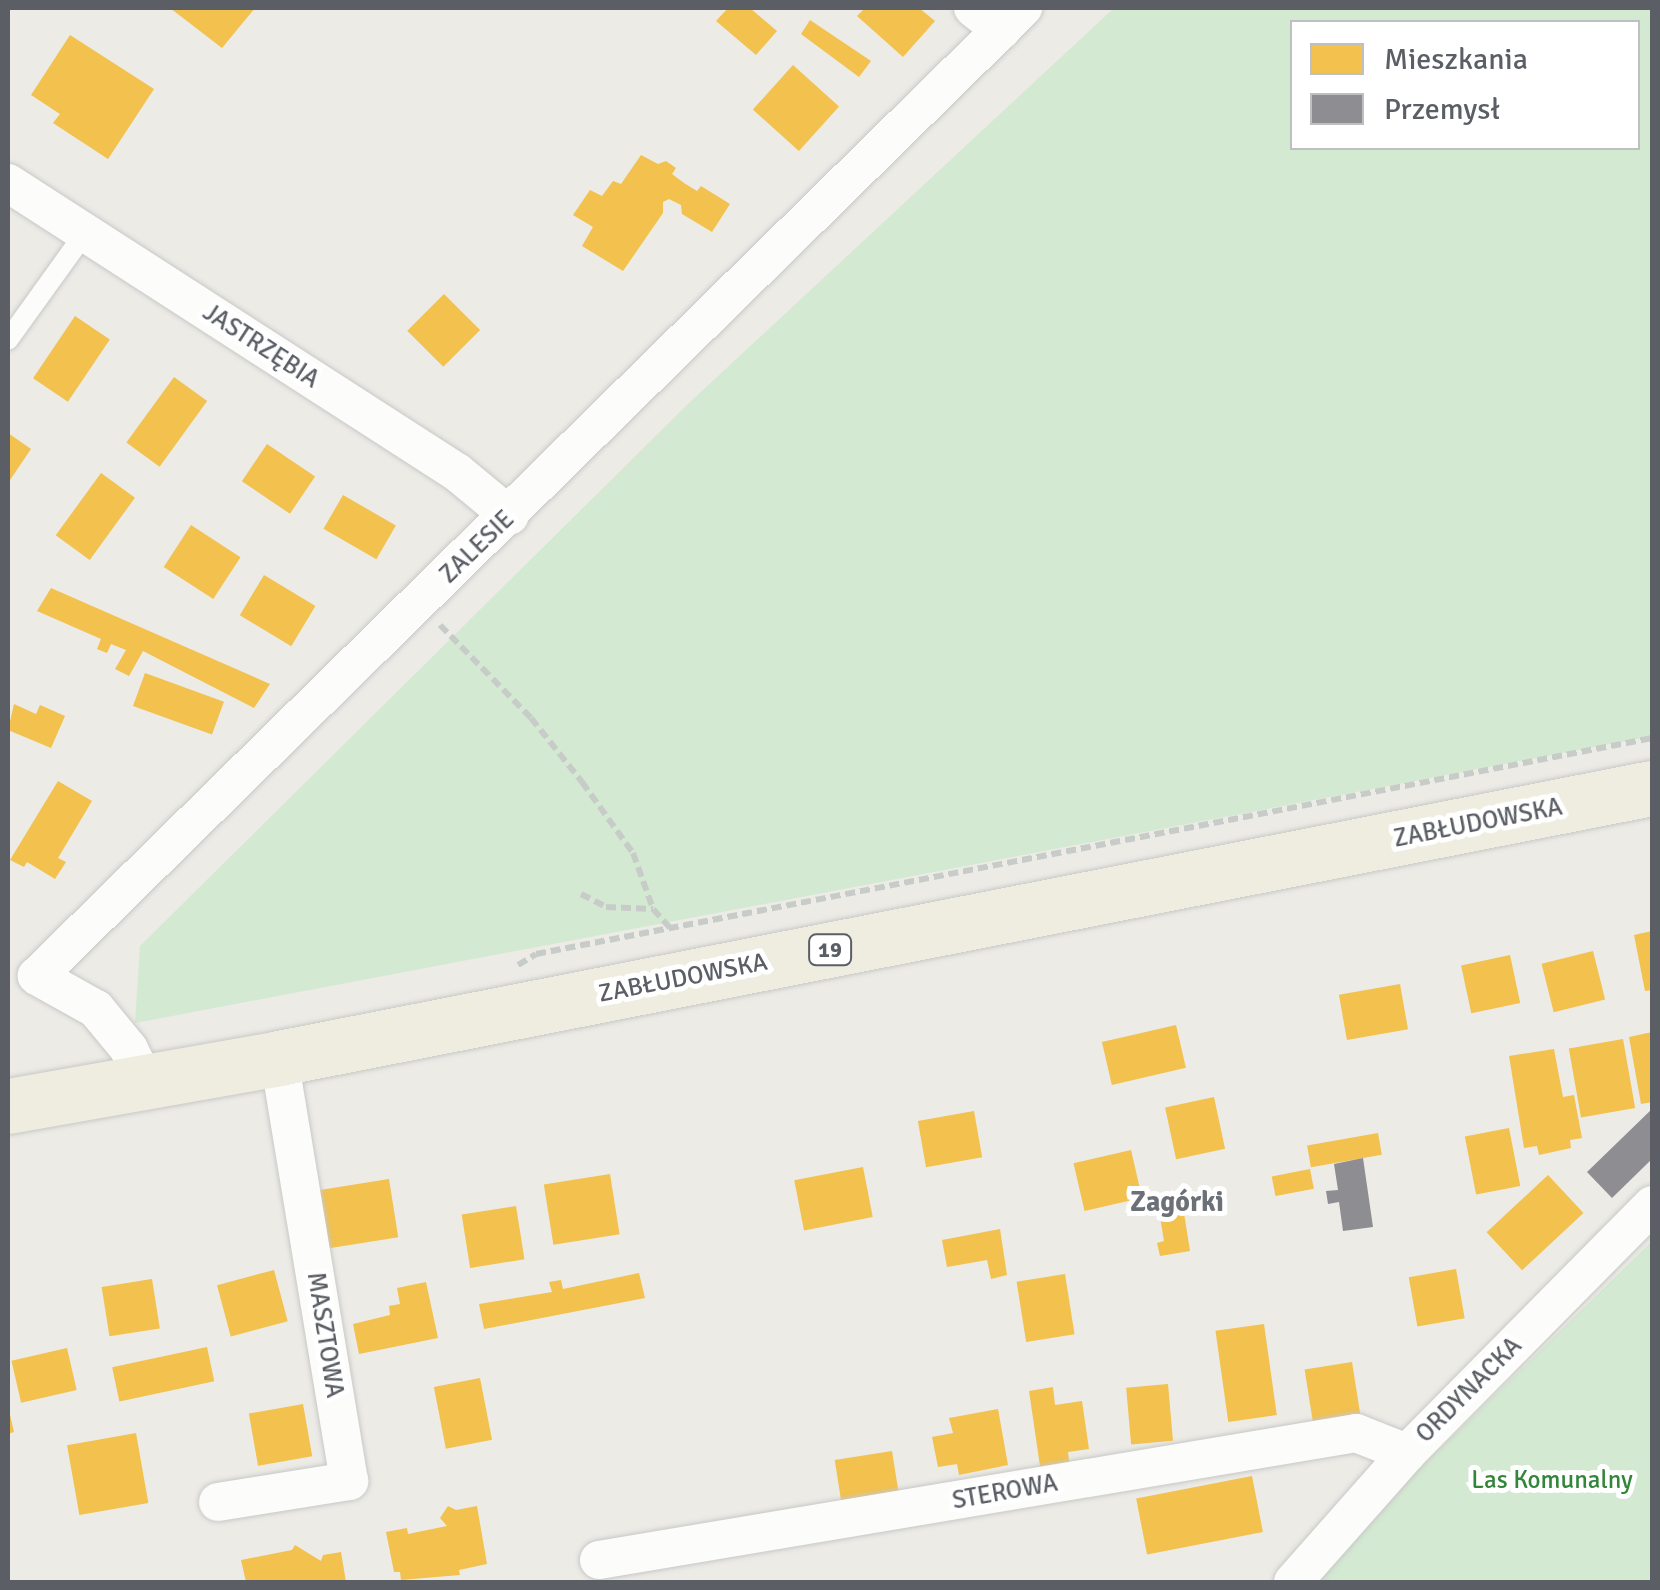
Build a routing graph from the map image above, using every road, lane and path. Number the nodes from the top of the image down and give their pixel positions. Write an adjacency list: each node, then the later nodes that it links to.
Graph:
1 (999, 15): 5 (street, ZALESIE)
2 (8, 183): 3 (street, JASTRZĘBIA)
3 (85, 232): 4 (lane); 5 (street, JASTRZĘBIA)
4 (8, 340)
5 (510, 516): 6 (street, ZALESIE)
6 (425, 599): 9 (path); 10 (street, ZALESIE)
7 (1652, 788): 11 (highway, ZABŁUDOWSKA / 19)
8 (581, 894): 9 (path)
9 (653, 908): 11 (path)
10 (22, 967): 13 (street, ZALESIE)
11 (684, 978): 12 (highway, ZABŁUDOWSKA / 19)
12 (279, 1058): 13 (highway, ZABŁUDOWSKA / 19); 17 (street, MASZTOWA)
13 (144, 1079): 14 (highway, ZABŁUDOWSKA / 19)
14 (8, 1106)
15 (1652, 1205): 16 (street, ORDYNACKA)
16 (1407, 1454): 18 (street, STEROWA); 19 (street, ORDYNACKA)
17 (218, 1502)
18 (599, 1560)
19 (1292, 1582)

